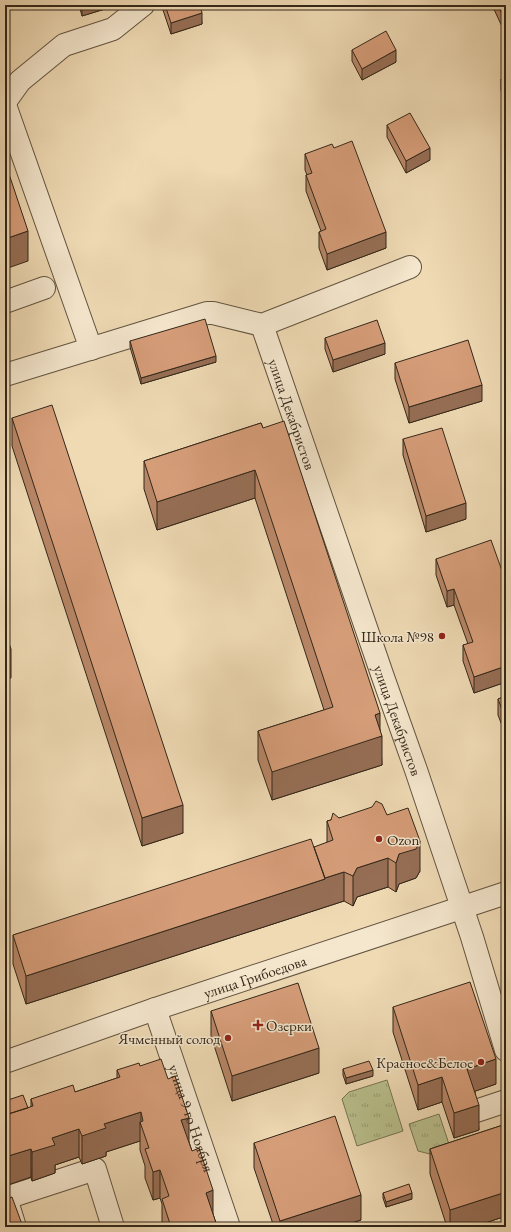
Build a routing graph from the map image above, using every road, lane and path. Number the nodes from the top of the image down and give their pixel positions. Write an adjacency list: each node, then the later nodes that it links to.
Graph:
1 (143, 5): 2 (street)
2 (5, 103): 7 (street)
3 (410, 267): 6 (street)
4 (44, 288): 5 (street)
5 (5, 302)
6 (262, 325): 7 (street); 10 (street, улица Декабристов)
7 (91, 349): 8 (street)
8 (5, 375)
9 (506, 893): 10 (street, улица Грибоедова)
10 (462, 907): 11 (street, улица Грибоедова); 12 (street, улица Декабристов)
11 (155, 1009): 13 (street, улица Грибоедова); 18 (street, улица 9-го Ноября)
12 (506, 1050)
13 (5, 1062)
14 (506, 1101): 15 (street)
15 (473, 1112)
16 (15, 1227): 17 (street)
17 (113, 1227)
18 (229, 1227)

